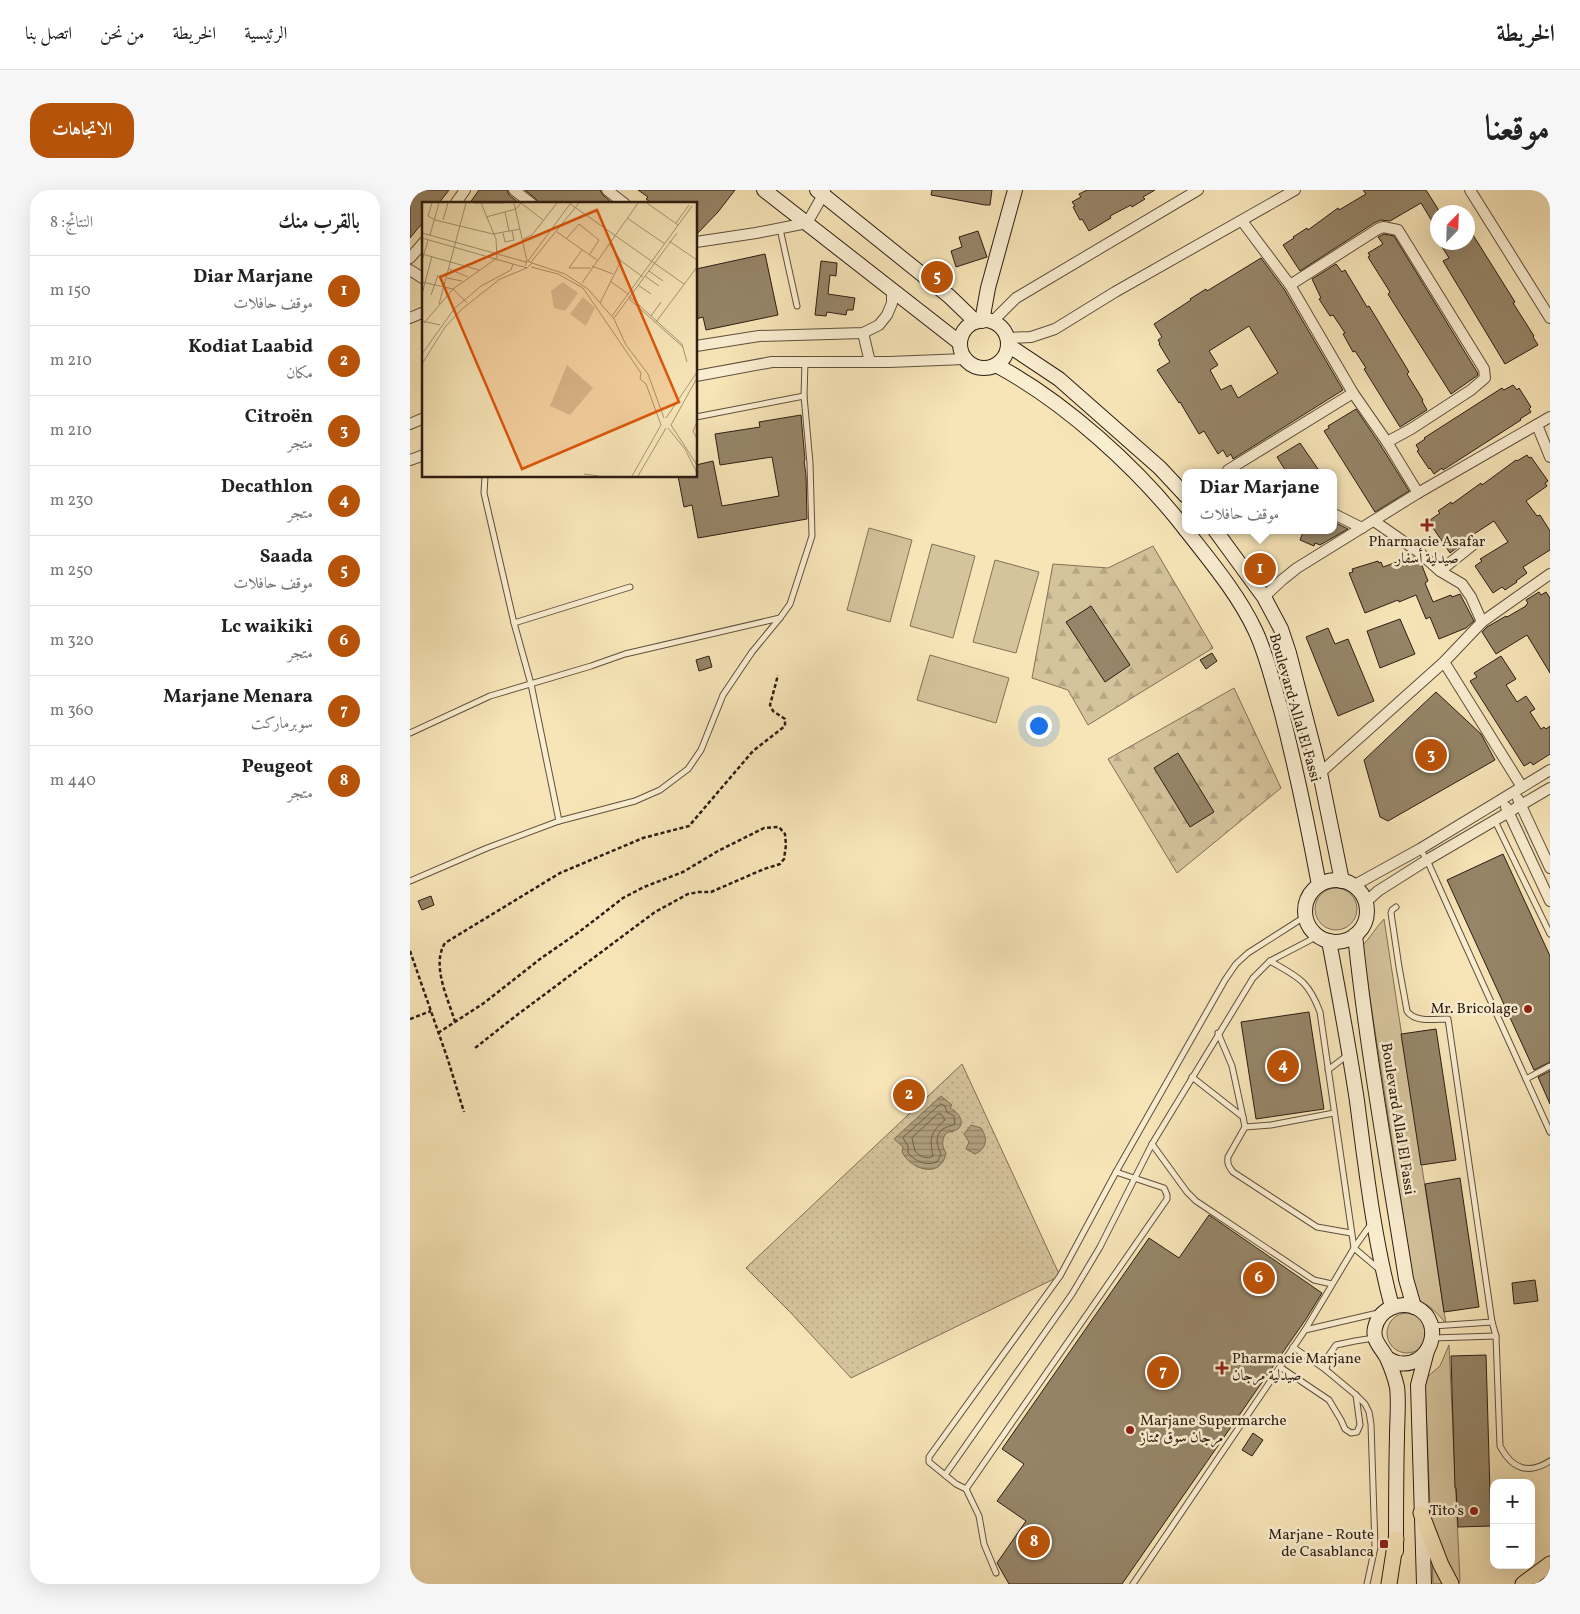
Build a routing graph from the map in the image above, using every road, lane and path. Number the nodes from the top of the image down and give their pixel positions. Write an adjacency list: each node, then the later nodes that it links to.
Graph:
1 (465, 190): 10 (street)
2 (514, 190): 11 (street)
3 (607, 190): 12 (street)
4 (764, 190): 14 (main road)
5 (1014, 190): 27 (main road)
6 (1198, 190): 27 (street)
7 (1295, 190): 13 (street)
8 (1470, 190): 26 (street)
9 (822, 192): 14 (street); 27 (main road)
10 (456, 202)
11 (529, 202)
12 (622, 202)
13 (1242, 220): 21 (street); 29 (street)
14 (807, 223): 15 (street); 22 (main road)
15 (780, 228): 16 (street); 23 (lane)
16 (698, 242)
17 (422, 244): 18 (street)
18 (410, 258)
19 (410, 270): 20 (street)
20 (422, 278)
21 (1290, 285): 37 (street); 44 (street)
22 (892, 290): 28 (street); 30 (main road)
23 (796, 306)
24 (422, 313): 25 (street)
25 (410, 318)
26 (1550, 318)
27 (983, 321): 29 (main road); 30 (main road)
28 (862, 333): 31 (street); 34 (street)
29 (1008, 342): 35 (main road); 50 (main road)
30 (960, 343): 32 (main road)
31 (698, 346)
32 (965, 359): 34 (street); 35 (main road)
33 (805, 362): 34 (street); 36 (street); 38 (lane)
34 (870, 362)
35 (996, 365): 54 (main road, Boulevard Allal El Fassi)
36 (698, 376)
37 (1353, 393): 44 (street); 48 (street)
38 (804, 396): 39 (lane); 63 (lane)
39 (698, 417)
40 (1550, 418): 43 (street)
41 (422, 419): 42 (street)
42 (410, 424)
43 (1537, 425): 46 (street); 51 (street)
44 (1387, 442): 51 (street)
45 (422, 456): 47 (street)
46 (1550, 457)
47 (410, 460)
48 (1232, 469)
49 (485, 478): 65 (lane)
50 (1182, 492)
51 (1418, 493): 53 (street)
52 (1337, 516): 55 (street)
53 (1374, 521): 55 (street); 59 (street)
54 (1182, 525)
55 (1362, 528): 62 (street)
56 (1189, 534): 84 (main road, Boulevard Allal El Fassi)
57 (1218, 534): 62 (main road, Boulevard Allal El Fassi)
58 (1475, 543): 59 (street)
59 (1440, 571): 64 (street)
60 (1550, 574): 64 (street)
61 (630, 587): 65 (lane)
62 (1264, 597): 71 (main road, Boulevard Allal El Fassi)
63 (780, 618): 68 (lane); 78 (lane)
64 (1482, 622): 66 (street)
65 (514, 623): 68 (lane)
66 (1444, 662): 71 (street); 73 (street)
67 (778, 675): 96 (path)
68 (531, 684): 69 (lane); 78 (lane)
69 (410, 733)
70 (1550, 770): 73 (street)
71 (1320, 773): 83 (main road, Boulevard Allal El Fassi)
72 (1550, 788): 75 (street)
73 (1518, 790): 74 (street); 75 (street)
74 (1503, 800): 76 (street); 79 (street)
75 (1521, 804): 76 (street); 81 (street)
76 (1508, 812): 77 (street); 85 (street)
77 (1495, 820): 80 (street); 89 (lane)
78 (560, 821): 82 (lane)
79 (1420, 849): 80 (lane); 83 (street)
80 (1427, 860): 86 (street); 104 (lane)
81 (1550, 868)
82 (410, 881)
83 (1348, 883): 84 (main road); 86 (main road)
84 (1319, 885): 88 (main road)
85 (1550, 901)
86 (1366, 902): 90 (main road)
87 (1396, 907): 120 (lane)
88 (1306, 916): 91 (main road); 111 (lane)
89 (1550, 934)
90 (1355, 935): 91 (main road); 118 (main road, Boulevard Allal El Fassi)
91 (1324, 938): 93 (lane); 100 (main road)
92 (410, 951): 94 (path)
93 (1270, 960): 98 (lane); 102 (lane)
94 (431, 1011): 95 (path); 97 (path)
95 (410, 1019)
96 (455, 1022): 97 (path); 99 (path)
97 (438, 1033): 105 (path)
98 (1218, 1034): 103 (lane); 107 (lane)
99 (475, 1048)
100 (1349, 1054): 102 (lane); 113 (main road)
101 (1550, 1066): 104 (lane)
102 (1328, 1070): 106 (lane)
103 (1192, 1077): 107 (lane); 110 (lane)
104 (1526, 1079): 109 (lane)
105 (464, 1112)
106 (1334, 1113): 108 (lane); 114 (lane)
107 (1244, 1117): 108 (lane)
108 (1245, 1127): 114 (lane)
109 (1550, 1132)
110 (1152, 1144): 112 (lane); 117 (lane)
111 (1116, 1172): 112 (lane); 131 (lane)
112 (1134, 1178): 131 (lane); 132 (lane)
113 (1373, 1222): 115 (lane); 116 (main road)
114 (1351, 1232): 115 (lane)
115 (1354, 1248): 116 (lane); 117 (lane)
116 (1384, 1272): 119 (main road)
117 (1332, 1284): 121 (lane)
118 (1414, 1307): 119 (main road); 124 (main road)
119 (1389, 1309): 121 (lane); 123 (main road)
120 (1492, 1322): 122 (lane); 124 (lane)
121 (1306, 1330): 125 (lane)
122 (1496, 1336): 124 (lane); 130 (lane)
123 (1374, 1338): 126 (main road); 128 (lane)
124 (1431, 1338): 126 (main road); 133 (main road)
125 (1293, 1347): 127 (lane); 128 (lane)
126 (1387, 1358): 134 (main road)
127 (1280, 1367): 129 (lane); 137 (lane)
128 (1326, 1370): 129 (lane)
129 (1356, 1395): 138 (lane)
130 (1550, 1461)
131 (944, 1475): 132 (lane)
132 (966, 1489): 136 (lane)
133 (1421, 1513): 141 (main road); 142 (main road)
134 (1396, 1540): 139 (main road); 140 (main road)
135 (1550, 1564): 143 (main road)
136 (996, 1573)
137 (1133, 1584)
138 (1367, 1584)
139 (1389, 1584)
140 (1396, 1584)
141 (1424, 1584)
142 (1451, 1584)
143 (1523, 1584)

